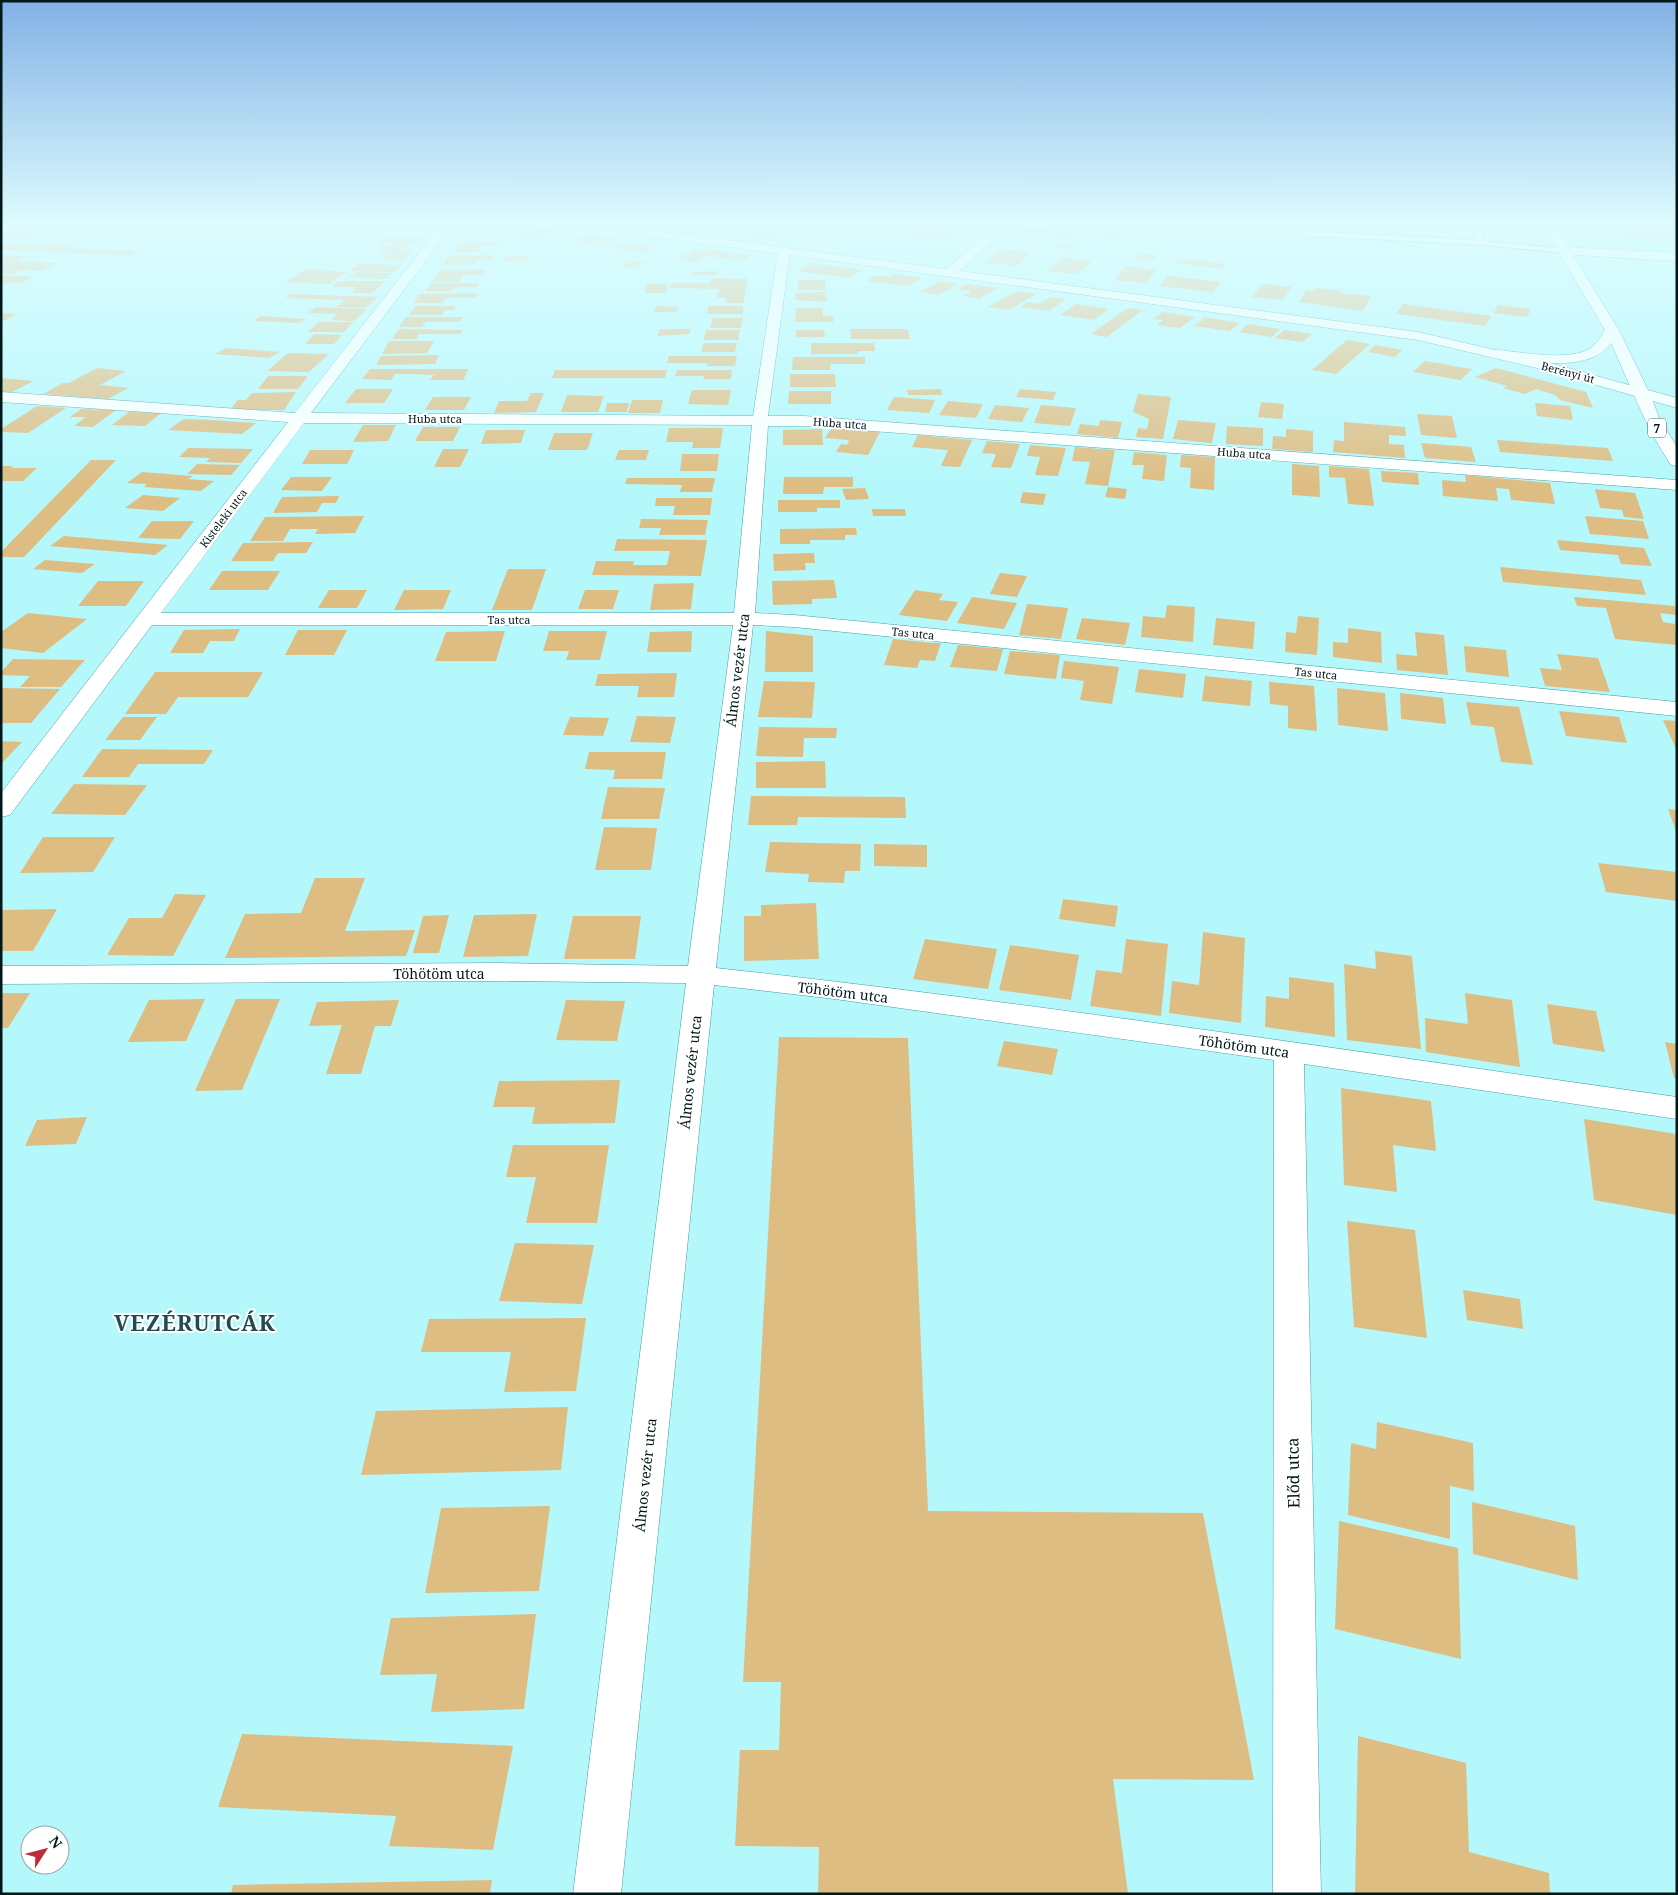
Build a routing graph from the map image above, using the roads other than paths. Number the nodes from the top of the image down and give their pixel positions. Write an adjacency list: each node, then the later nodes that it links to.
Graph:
1 (382, 310): 10 (street, Kisteleki utca)
2 (776, 310): 11 (street, Álmos vezér utca)
3 (1230, 310): 6 (street, Berényi út)
4 (1600, 310): 5 (street, 7)
5 (1612, 330): 6 (street); 7 (street, 7)
6 (1498, 354): 7 (street, Berényi út)
7 (1642, 393): 9 (street, Berényi út); 12 (street, 7)
8 (1, 396): 10 (street, Huba utca)
9 (1677, 403)
10 (299, 418): 11 (street, Huba utca); 14 (street, Kisteleki utca)
11 (760, 420): 13 (street, Huba utca); 15 (street, Álmos vezér utca)
12 (1677, 460)
13 (1677, 485)
14 (146, 619): 15 (street, Tas utca); 17 (street, Kisteleki utca)
15 (744, 619): 16 (street, Tas utca); 19 (street, Álmos vezér utca)
16 (1677, 709)
17 (1, 810)
18 (1, 975): 19 (street, Töhötöm utca)
19 (701, 975): 20 (street, Töhötöm utca); 22 (street, Álmos vezér utca)
20 (1288, 1052): 21 (street, Töhötöm utca); 23 (street, Előd utca)
21 (1677, 1108)
22 (597, 1894)
23 (1297, 1894)

